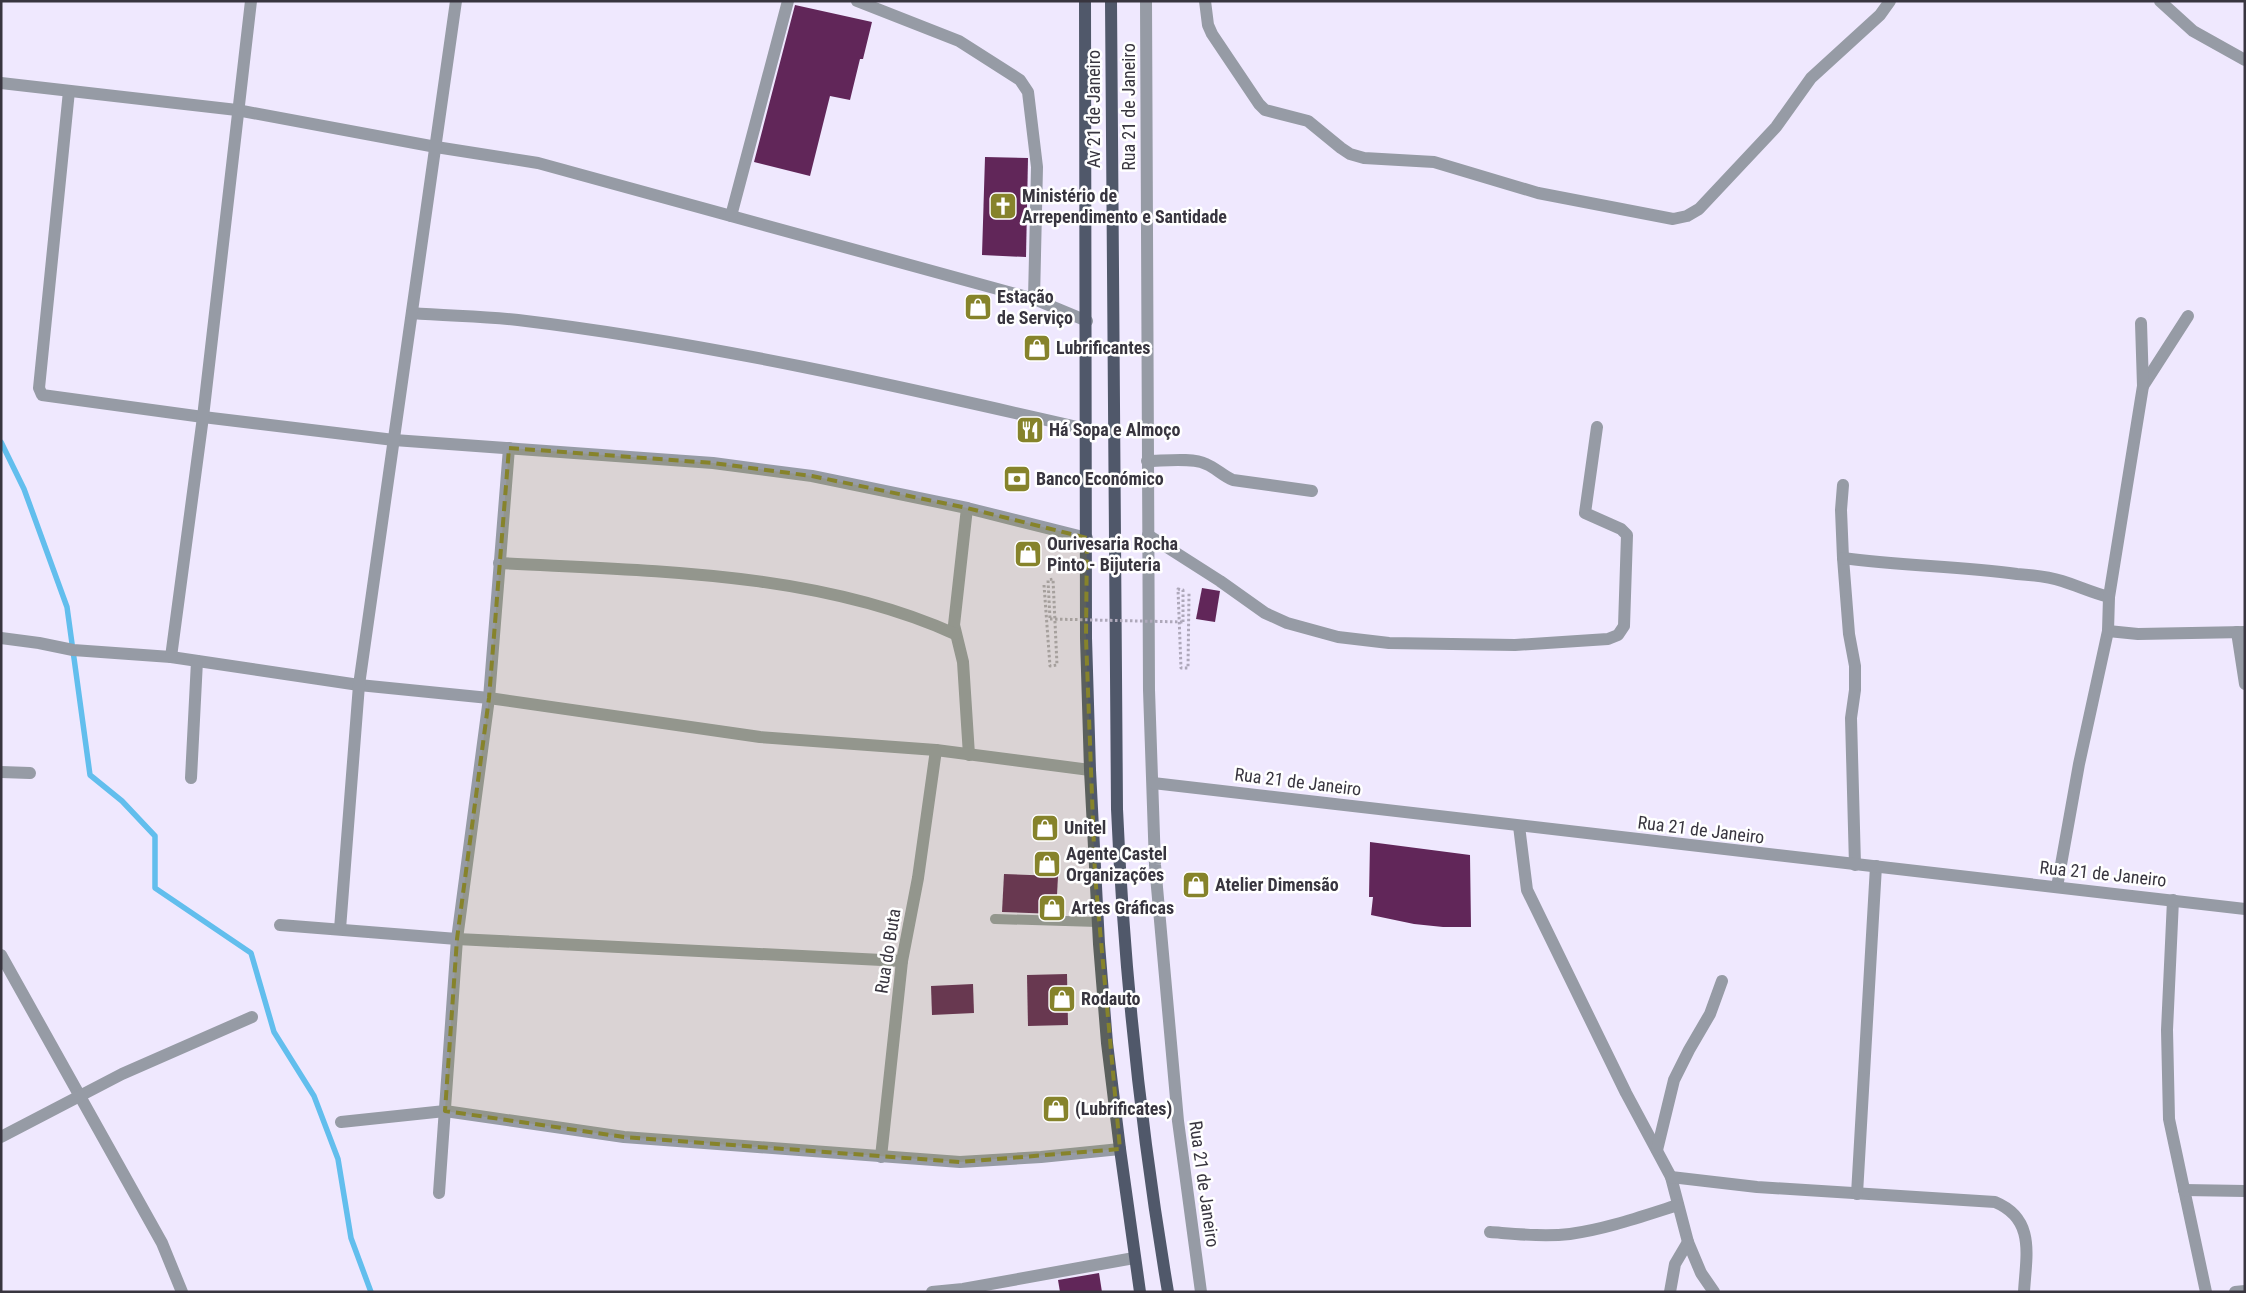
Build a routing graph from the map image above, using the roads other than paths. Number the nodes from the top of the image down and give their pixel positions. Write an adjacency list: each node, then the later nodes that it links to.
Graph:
1 (251, 1): 14 (street)
2 (456, 1): 15 (street)
3 (788, 1): 16 (street)
4 (857, 1): 17 (street)
5 (1085, 1): 20 (main road)
6 (1111, 1): 88 (main road, Av 21 de Janeiro)
7 (1146, 1): 28 (street, Rua 21 de Janeiro)
8 (1205, 1): 9 (street)
9 (1890, 1)
10 (2160, 1): 11 (street)
11 (2245, 60)
12 (1, 83): 13 (street)
13 (68, 91): 14 (street); 23 (street)
14 (237, 110): 15 (street); 23 (street)
15 (436, 147): 16 (street); 18 (street)
16 (732, 216): 17 (street)
17 (1034, 299): 20 (street)
18 (412, 313): 25 (street); 26 (street)
19 (2188, 316): 22 (street)
20 (1087, 321): 25 (main road)
21 (2141, 323): 22 (street)
22 (2143, 386): 36 (street)
23 (203, 418): 26 (street); 41 (street)
24 (1597, 427): 32 (street)
25 (1086, 429): 33 (main road)
26 (394, 440): 27 (street); 44 (street)
27 (509, 448): 31 (street); 35 (street)
28 (1147, 461): 30 (street); 32 (street, Rua 21 de Janeiro)
29 (1843, 484): 34 (street)
30 (1312, 491)
31 (967, 508): 33 (street); 39 (street)
32 (1148, 535): 52 (street, Rua 21 de Janeiro)
33 (1087, 538): 48 (main road)
34 (1843, 558): 36 (street); 54 (street)
35 (499, 563): 39 (street); 45 (street)
36 (2109, 597): 37 (street)
37 (2108, 631): 38 (street); 56 (street)
38 (2241, 632): 43 (street)
39 (955, 634): 47 (street)
40 (1, 638): 41 (street)
41 (171, 658): 42 (street)
42 (197, 661): 44 (street); 51 (street)
43 (2245, 684)
44 (359, 685): 45 (street); 62 (street)
45 (489, 698): 46 (street); 63 (street)
46 (936, 750): 47 (street); 65 (street, Rua do Buta)
47 (969, 755): 48 (street)
48 (1090, 770): 60 (main road)
49 (1, 772): 50 (street)
50 (30, 773)
51 (191, 778)
52 (1153, 783): 53 (street, Rua 21 de Janeiro); 89 (street, Rua 21 de Janeiro)
53 (1519, 826): 54 (street, Rua 21 de Janeiro); 73 (street)
54 (1855, 865): 55 (street, Rua 21 de Janeiro)
55 (1876, 866): 56 (street, Rua 21 de Janeiro); 79 (street)
56 (2057, 887): 57 (street, Rua 21 de Janeiro)
57 (2173, 900): 58 (street, Rua 21 de Janeiro); 76 (street)
58 (2245, 909)
59 (995, 919): 60 (lane)
60 (1098, 922): 72 (main road)
61 (280, 925): 62 (street)
62 (340, 929): 63 (street)
63 (457, 939): 65 (street); 69 (street)
64 (1, 955): 68 (street)
65 (902, 961): 74 (street, Rua do Buta)
66 (1722, 981): 73 (street)
67 (252, 1017): 68 (street)
68 (80, 1096): 71 (street); 85 (street)
69 (446, 1111): 70 (street); 74 (street); 78 (street)
70 (340, 1122)
71 (1, 1137)
72 (1120, 1149): 74 (street); 83 (main road)
73 (1657, 1150): 75 (street)
74 (881, 1157)
75 (1671, 1177): 79 (street); 80 (street)
76 (2184, 1190): 77 (street); 93 (street)
77 (2245, 1191)
78 (439, 1193)
79 (1858, 1194): 92 (street)
80 (1678, 1205): 81 (street); 82 (street)
81 (1490, 1232)
82 (1688, 1242): 90 (street); 91 (street)
83 (1134, 1258): 86 (street); 87 (main road)
84 (2245, 1291): 94 (street)
85 (182, 1292)
86 (932, 1292)
87 (1140, 1292)
88 (1168, 1292)
89 (1201, 1292)
90 (1670, 1292)
91 (1714, 1292)
92 (2024, 1292)
93 (2206, 1292)
94 (2235, 1292)

